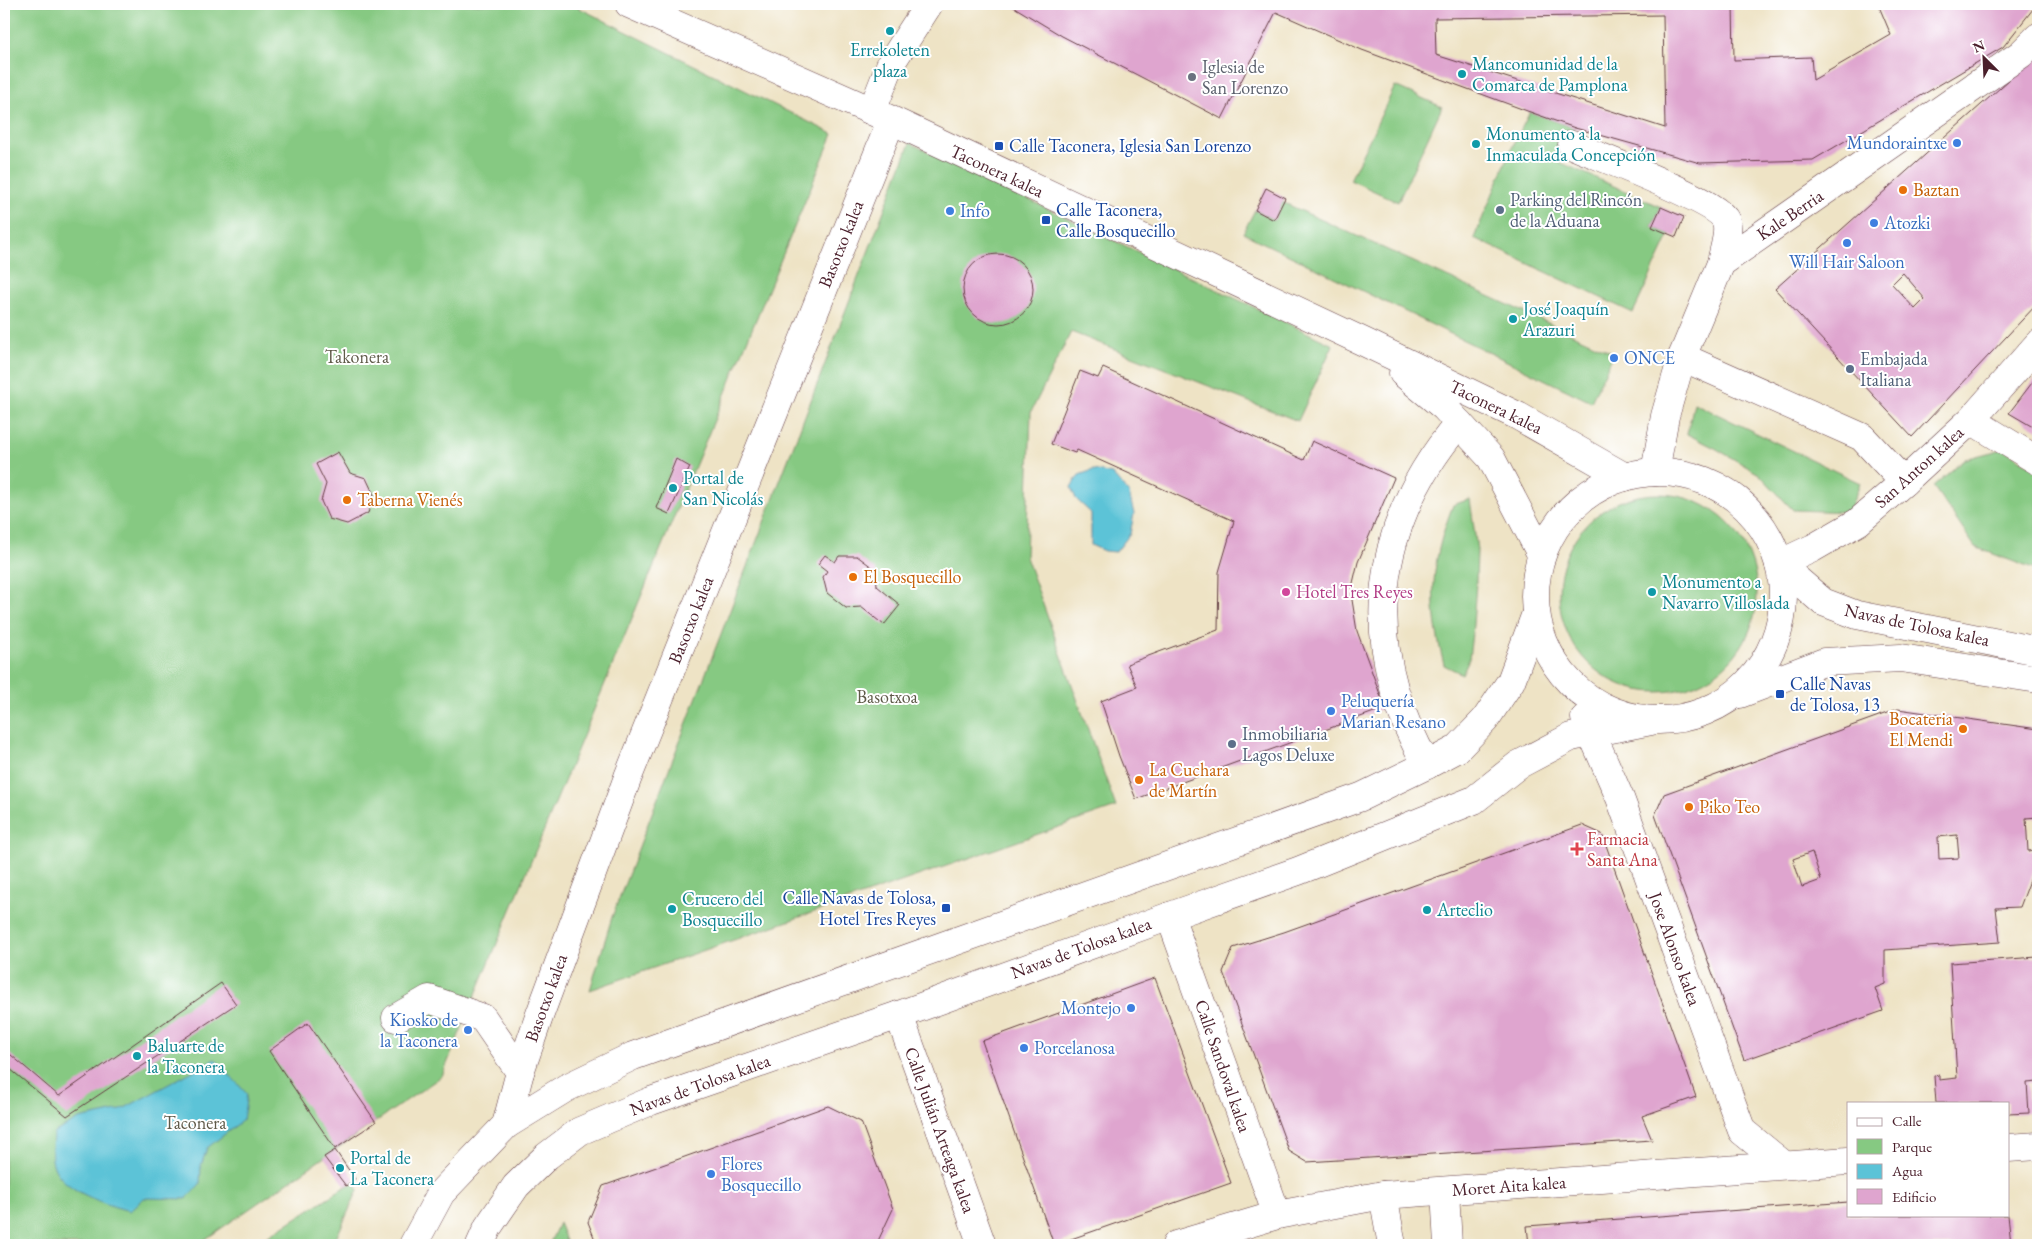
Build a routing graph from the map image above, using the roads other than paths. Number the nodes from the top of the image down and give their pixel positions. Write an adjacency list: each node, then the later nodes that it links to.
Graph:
1 (628, 4): 4 (street, Taconera kalea)
2 (929, 4): 4 (street, Basotxo kalea)
3 (2038, 37): 6 (street, Kale Berria)
4 (882, 116): 7 (street, Taconera kalea); 29 (street, Basotxo kalea)
5 (1572, 146): 6 (street)
6 (1721, 263): 9 (street)
7 (1364, 342): 11 (street, Taconera kalea); 14 (street, Taconera kalea)
8 (2038, 344): 10 (street, San Anton kalea)
9 (1682, 357): 13 (street); 15 (street)
10 (1971, 420): 12 (street); 15 (street, San Anton kalea)
11 (1460, 423): 16 (street, Taconera kalea); 25 (street)
12 (2038, 461)
13 (1655, 472): 14 (street); 17 (street)
14 (1625, 477): 16 (street)
15 (1904, 482): 17 (street, San Anton kalea)
16 (1541, 554): 18 (street)
17 (1779, 564): 19 (street, Navas de Tolosa kalea); 22 (street)
18 (1535, 616): 21 (street); 25 (street)
19 (2038, 650)
20 (2038, 679): 22 (street, Navas de Tolosa kalea)
21 (1574, 688): 23 (street); 24 (street, Jose Alonso kalea)
22 (1732, 697): 23 (street, Navas de Tolosa kalea)
23 (1651, 721): 24 (street, Navas de Tolosa kalea)
24 (1590, 733): 26 (street, Navas de Tolosa kalea); 34 (street, Jose Alonso kalea)
25 (1427, 765): 30 (street)
26 (1170, 916): 27 (street, Navas de Tolosa kalea); 37 (street, Calle Sandoval kalea)
27 (899, 1015): 39 (street, Navas de Tolosa kalea); 40 (street, Calle Julián Arteaga kalea)
28 (396, 1018): 29 (street)
29 (520, 1072): 30 (street, Basotxo kalea)
30 (506, 1125): 38 (street)
31 (2038, 1146): 32 (street)
32 (2010, 1148)
33 (1847, 1160): 34 (street, Moret Aita kalea)
34 (1784, 1165): 35 (street, Moret Aita kalea)
35 (1444, 1191): 36 (street, Moret Aita kalea); 43 (street)
36 (1383, 1196): 37 (street, Moret Aita kalea); 42 (street)
37 (1277, 1215): 41 (street, Moret Aita kalea)
38 (413, 1245)
39 (480, 1245)
40 (982, 1245)
41 (1176, 1245)
42 (1392, 1245)
43 (1448, 1245)

